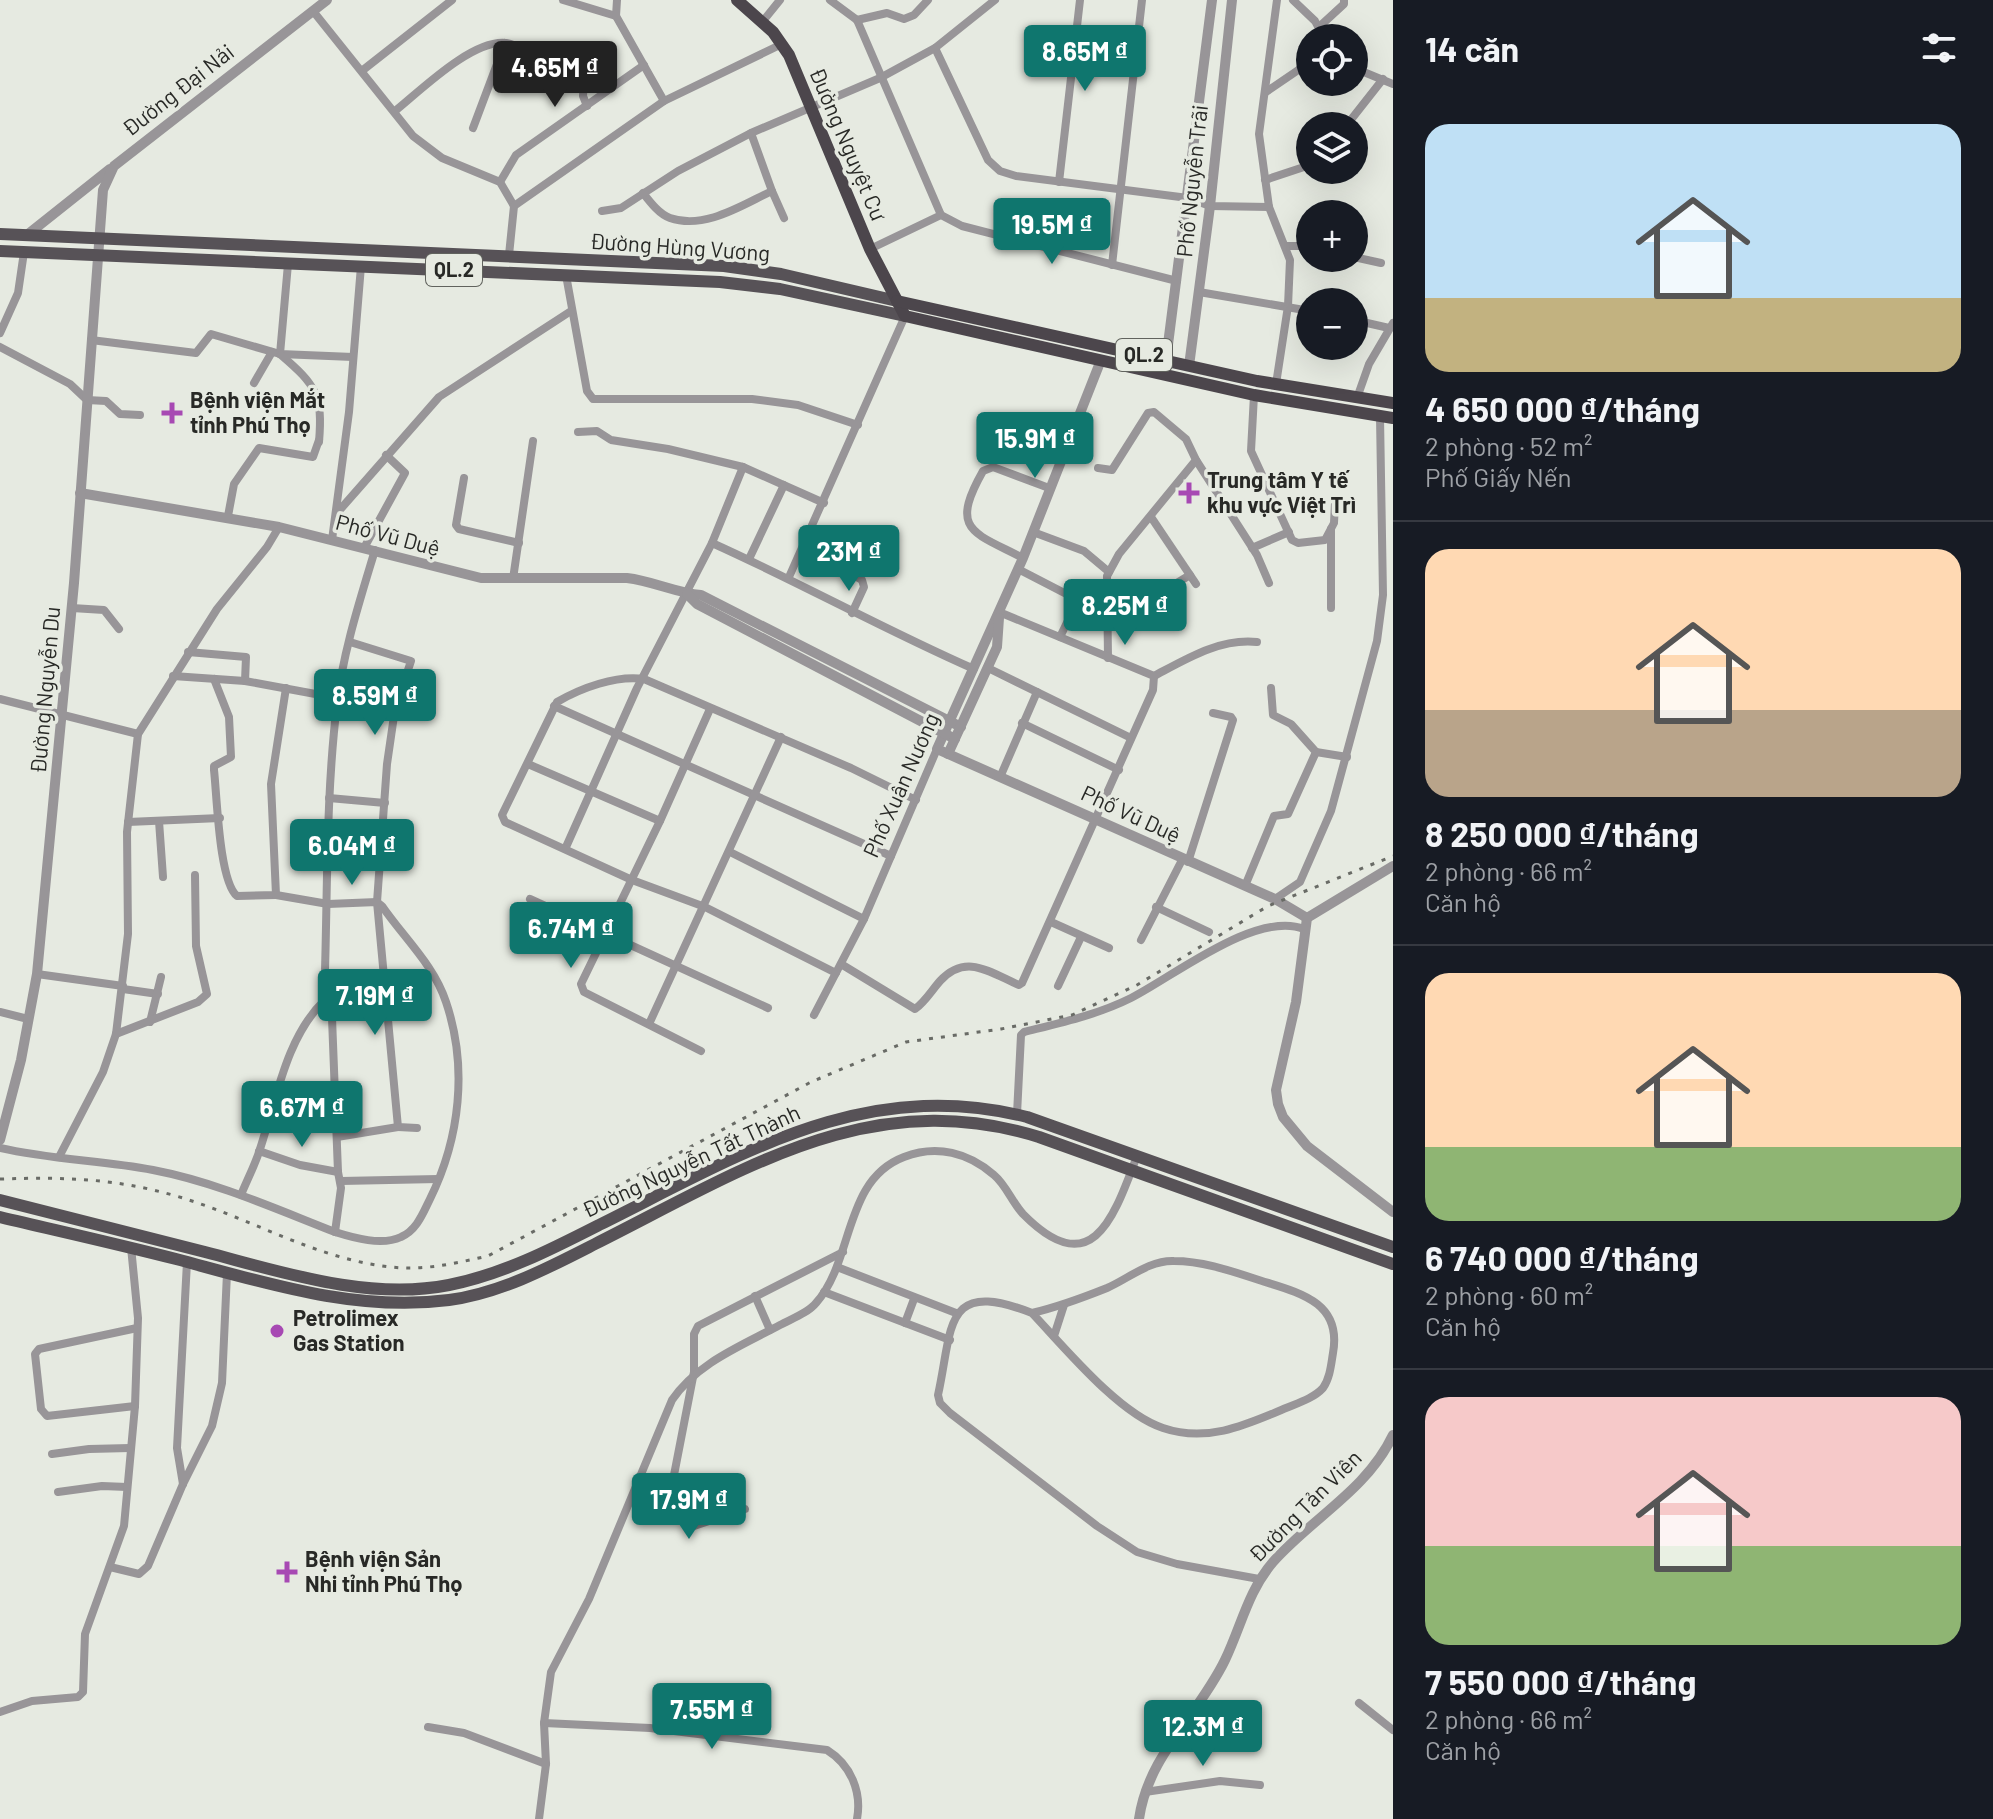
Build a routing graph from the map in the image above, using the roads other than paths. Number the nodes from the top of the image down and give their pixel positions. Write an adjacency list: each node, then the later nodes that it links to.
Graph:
1 (327, 0): 17 (street, Đường Đại Nải)
2 (452, 0): 27 (street)
3 (563, 0): 18 (street)
4 (617, 0): 18 (street)
5 (737, 0): 20 (highway, Đường Nguyệt Cư)
6 (780, 0): 20 (street)
7 (830, 0): 19 (street)
8 (928, 0): 19 (street)
9 (995, 0): 25 (street)
10 (1080, 0): 45 (street)
11 (1142, 0): 46 (street)
12 (1212, 0): 49 (street, Phố Nguyễn Trãi)
13 (1232, 0): 51 (street, Phố Nguyễn Trãi)
14 (1277, 0): 33 (street)
15 (1293, 0): 21 (street)
16 (1344, 0): 22 (street)
17 (313, 11): 27 (street); 41 (street, Đường Đại Nải)
18 (616, 16): 26 (street)
19 (857, 20): 30 (street)
20 (763, 21): 24 (highway, Đường Nguyệt Cư)
21 (1316, 24)
22 (1322, 24)
23 (505, 43): 35 (street); 37 (street); 39 (street)
24 (782, 44): 34 (street); 36 (highway, Đường Nguyệt Cư)
25 (935, 48): 30 (street); 45 (street)
26 (644, 65): 34 (street); 35 (street)
27 (363, 70): 37 (street)
28 (1296, 72): 33 (street)
29 (1368, 73): 31 (street)
30 (880, 78): 36 (street); 54 (street)
31 (1383, 79): 32 (street); 38 (street)
32 (1393, 84)
33 (1266, 92): 43 (street)
34 (664, 101): 50 (street)
35 (587, 106): 44 (street)
36 (811, 107): 40 (street); 61 (highway, Đường Nguyệt Cư)
37 (395, 111): 44 (street)
38 (1357, 112)
39 (473, 128)
40 (751, 133): 47 (street); 48 (street)
41 (114, 166): 57 (street); 58 (street, Đường Đại Nải)
42 (1296, 170): 43 (street)
43 (1265, 180): 52 (street)
44 (500, 182): 50 (street)
45 (1059, 182): 46 (street)
46 (1120, 188): 49 (street); 72 (street)
47 (772, 191): 48 (street); 55 (street)
48 (643, 193): 53 (street)
49 (1188, 198): 51 (street); 77 (street, Phố Nguyễn Trãi)
50 (514, 206): 67 (street)
51 (1210, 206): 52 (street); 78 (street, Phố Nguyễn Trãi)
52 (1269, 207): 59 (street)
53 (602, 211)
54 (941, 215): 61 (street); 72 (street)
55 (784, 218)
56 (0, 234): 57 (main road, Đường Hùng Vương / QL.2)
57 (27, 235): 58 (main road, Đường Hùng Vương / QL.2)
58 (98, 239): 65 (street, Đường Nguyễn Du); 66 (main road, Đường Hùng Vương / QL.2)
59 (1287, 246): 60 (street); 80 (street)
60 (1296, 246)
61 (870, 249): 79 (highway, Đường Nguyệt Cư)
62 (0, 251): 63 (main road, Đường Hùng Vương / QL.2)
63 (24, 252): 64 (main road, Đường Hùng Vương / QL.2); 86 (street)
64 (81, 255): 65 (main road, Đường Hùng Vương / QL.2); 74 (street)
65 (97, 255): 68 (main road, Đường Hùng Vương / QL.2); 74 (street, Đường Nguyễn Du)
66 (495, 255): 67 (main road, Đường Hùng Vương / QL.2); 75 (main road)
67 (509, 255): 79 (main road, Đường Hùng Vương / QL.2)
68 (112, 256): 71 (main road, Đường Hùng Vương / QL.2); 74 (street)
69 (1368, 260): 70 (street)
70 (1381, 263)
71 (288, 264): 73 (main road, Đường Hùng Vương / QL.2); 89 (street)
72 (1112, 265): 77 (street)
73 (361, 266): 75 (main road, Đường Hùng Vương / QL.2); 90 (street)
74 (96, 272): 87 (street, Đường Nguyễn Du)
75 (494, 272): 76 (main road, Đường Hùng Vương / QL.2)
76 (566, 275): 82 (street); 83 (main road, Đường Hùng Vương / QL.2)
77 (1177, 281): 92 (street, Phố Nguyễn Trãi)
78 (1199, 292): 80 (street); 93 (street, Phố Nguyễn Trãi)
79 (897, 301): 83 (highway, Đường Nguyệt Cư); 92 (highway, Đường Hùng Vương / QL.2)
80 (1288, 306): 81 (street); 95 (street)
81 (1296, 308)
82 (571, 311): 102 (street); 105 (street)
83 (905, 316): 91 (highway, Đường Hùng Vương / QL.2); 102 (street)
84 (1368, 322): 85 (street)
85 (1391, 325): 97 (street)
86 (0, 333)
87 (91, 340): 89 (street); 98 (street, Đường Nguyễn Du)
88 (0, 347): 98 (street)
89 (276, 353): 90 (street); 94 (street); 117 (street)
90 (353, 357): 116 (street)
91 (1101, 360): 96 (highway, Đường Hùng Vương / QL.2); 112 (street, Phố Xuân Nương)
92 (1166, 360): 93 (highway, Đường Hùng Vương / QL.2)
93 (1189, 366): 95 (highway, Đường Hùng Vương / QL.2)
94 (254, 383)
95 (1276, 384): 97 (highway, Đường Hùng Vương / QL.2)
96 (1254, 395): 101 (highway, Đường Hùng Vương / QL.2); 122 (street)
97 (1357, 398): 99 (highway, Đường Hùng Vương / QL.2)
98 (87, 400): 100 (street); 113 (street, Đường Nguyễn Du)
99 (1393, 403)
100 (140, 415)
101 (1386, 417): 110 (street)
102 (858, 425): 114 (street)
103 (578, 432): 107 (street)
104 (533, 441): 124 (street)
105 (386, 455): 116 (street); 128 (street)
106 (1196, 460): 108 (street); 118 (street); 127 (street)
107 (743, 467): 111 (street); 125 (street)
108 (1098, 468)
109 (464, 478): 124 (street)
110 (1388, 482): 181 (street)
111 (784, 485): 114 (street); 130 (street)
112 (1049, 488): 121 (street, Phố Xuân Nương); 129 (street)
113 (80, 493): 117 (street, Phố Vũ Duệ); 142 (street, Đường Nguyễn Du)
114 (824, 503): 126 (street)
115 (1335, 503): 120 (street)
116 (338, 512): 123 (street)
117 (228, 516): 119 (street, Phố Vũ Duệ)
118 (1151, 517): 132 (street); 133 (street)
119 (279, 527): 123 (street, Phố Vũ Duệ); 150 (street)
120 (1331, 528): 122 (street); 143 (street)
121 (1033, 532): 129 (street, Phố Xuân Nương); 132 (street)
122 (1289, 532): 127 (street)
123 (332, 540): 128 (street, Phố Vũ Duệ)
124 (519, 543): 135 (street)
125 (712, 543): 130 (street); 139 (street)
126 (804, 546): 134 (street); 145 (street)
127 (1252, 548): 136 (street)
128 (369, 549): 135 (street, Phố Vũ Duệ); 148 (street)
129 (1023, 558): 131 (street, Phố Xuân Nương)
130 (749, 559): 134 (street)
131 (1018, 569): 140 (street); 144 (street, Phố Xuân Nương)
132 (1109, 572): 141 (street)
133 (1190, 575): 137 (street); 138 (street)
134 (789, 577): 145 (street)
135 (513, 579): 139 (street, Phố Vũ Duệ)
136 (1269, 583)
137 (1196, 584)
138 (1172, 586)
139 (687, 594): 157 (street); 169 (street, Phố Vũ Duệ); 174 (street, Phố Vũ Duệ)
140 (1078, 600): 141 (street); 147 (street)
141 (1105, 604): 151 (street)
142 (72, 608): 146 (street); 168 (street, Đường Nguyễn Du)
143 (1331, 608)
144 (999, 612): 147 (street); 152 (street, Phố Xuân Nương); 153 (street, Phố Xuân Nương)
145 (852, 613): 153 (street)
146 (119, 629)
147 (1060, 637): 151 (street)
148 (350, 642): 163 (street); 165 (street)
149 (1257, 642): 155 (street)
150 (188, 652): 154 (street); 158 (street)
151 (1108, 658): 155 (street)
152 (988, 668): 161 (street); 171 (street, Phố Xuân Nương)
153 (974, 669): 169 (street, Phố Xuân Nương)
154 (173, 676): 156 (street); 172 (street)
155 (1154, 676): 176 (street)
156 (214, 679): 158 (street); 191 (street)
157 (644, 679): 164 (street); 166 (street); 173 (street)
158 (245, 681): 159 (street)
159 (286, 688): 163 (street); 205 (street)
160 (1271, 688): 179 (street)
161 (1037, 692): 170 (street); 176 (street)
162 (0, 699): 168 (street)
163 (337, 700): 165 (street); 188 (street)
164 (554, 706): 173 (street); 182 (street)
165 (395, 709): 190 (street)
166 (710, 709): 175 (street); 183 (street)
167 (1213, 713): 199 (street)
168 (62, 714): 172 (street); 222 (street, Đường Nguyễn Du)
169 (950, 721): 171 (street, Phố Vũ Duệ); 174 (street, Phố Xuân Nương)
170 (1022, 723): 184 (street); 185 (street)
171 (961, 727): 177 (street, Phố Xuân Nương)
172 (138, 734): 195 (street)
173 (617, 734): 183 (street); 186 (street)
174 (944, 734): 177 (street, Phố Vũ Duệ); 178 (street, Phố Xuân Nương)
175 (781, 737): 187 (street); 189 (street)
176 (1131, 738): 184 (street)
177 (955, 739): 180 (street, Phố Xuân Nương)
178 (937, 749): 180 (street, Phố Vũ Duệ); 189 (street, Phố Xuân Nương)
179 (1316, 752): 181 (street); 204 (street)
180 (948, 754): 185 (street, Phố Vũ Duệ)
181 (1347, 757): 207 (street)
182 (528, 764): 186 (street); 196 (street)
183 (686, 764): 187 (street); 194 (street)
184 (1119, 770): 192 (street)
185 (1001, 775): 192 (street, Phố Vũ Duệ)
186 (592, 791): 194 (street); 196 (street)
187 (757, 795): 197 (street); 198 (street)
188 (329, 798): 190 (street); 209 (street)
189 (916, 800): 198 (street, Phố Xuân Nương)
190 (385, 803): 208 (street)
191 (220, 818): 193 (street); 205 (street)
192 (1096, 820): 199 (street, Phố Vũ Duệ); 213 (street)
193 (159, 821): 195 (street); 202 (street)
194 (660, 821): 203 (street)
195 (128, 822): 225 (street)
196 (566, 847): 203 (street)
197 (730, 852): 210 (street); 212 (street)
198 (891, 856): 212 (street, Phố Xuân Nương)
199 (1185, 861): 204 (street, Phố Vũ Duệ); 211 (street)
200 (1393, 866): 214 (street)
201 (195, 875): 233 (street)
202 (163, 877)
203 (632, 880): 210 (street); 216 (street)
204 (1245, 886): 207 (street, Phố Vũ Duệ)
205 (276, 895): 209 (street)
206 (530, 899): 216 (street)
207 (1275, 899): 214 (street, Phố Vũ Duệ)
208 (377, 902): 209 (street); 227 (street); 250 (street)
209 (328, 904): 228 (street)
210 (705, 907): 220 (street); 221 (street)
211 (1156, 907): 215 (street); 218 (street)
212 (864, 919): 221 (street, Phố Xuân Nương)
213 (1051, 922): 217 (street); 221 (street)
214 (1306, 923): 237 (street); 253 (street)
215 (1209, 932)
216 (606, 935): 220 (street); 234 (street)
217 (1081, 937): 219 (street); 224 (street)
218 (1141, 940)
219 (1109, 948)
220 (676, 968): 229 (street); 234 (street)
221 (839, 968): 231 (street, Phố Xuân Nương)
222 (37, 974): 225 (street); 232 (street, Đường Nguyễn Du)
223 (161, 977): 226 (street)
224 (1058, 986)
225 (123, 988): 226 (street); 235 (street)
226 (158, 994): 233 (street)
227 (386, 999): 228 (street); 239 (street)
228 (326, 1001): 241 (street); 245 (street)
229 (768, 1008)
230 (0, 1012): 232 (street)
231 (814, 1015)
232 (28, 1019): 243 (street, Đường Nguyễn Du)
233 (150, 1022): 235 (street)
234 (649, 1024): 236 (street)
235 (116, 1034): 247 (street)
236 (701, 1051)
237 (1017, 1114): 238 (main road, Đường Nguyễn Tất Thành); 246 (main road, Đường Nguyễn Tất Thành)
238 (822, 1122): 242 (main road); 256 (main road, Đường Nguyễn Tất Thành)
239 (398, 1127): 240 (street); 241 (street)
240 (417, 1128)
241 (337, 1137): 249 (street)
242 (824, 1137): 248 (main road, Đường Nguyễn Tất Thành); 262 (main road, Đường Nguyễn Tất Thành)
243 (0, 1140)
244 (0, 1148): 247 (street)
245 (259, 1151): 249 (street); 251 (street)
246 (1137, 1156): 248 (street); 257 (main road, Đường Nguyễn Tất Thành)
247 (59, 1157): 251 (street)
248 (1131, 1172): 258 (street); 260 (main road, Đường Nguyễn Tất Thành)
249 (340, 1177): 250 (street); 255 (street)
250 (438, 1179): 255 (street)
251 (241, 1195): 255 (street)
252 (0, 1200): 256 (main road, Đường Nguyễn Tất Thành)
253 (1393, 1212)
254 (0, 1217): 256 (main road, Đường Nguyễn Tất Thành)
255 (335, 1232)
256 (133, 1241): 259 (main road, Đường Nguyễn Tất Thành); 270 (street)
257 (1393, 1247)
258 (844, 1251): 261 (street); 264 (street)
259 (187, 1262): 262 (main road, Đường Nguyễn Tất Thành); 281 (street)
260 (1393, 1264)
261 (837, 1267): 263 (street); 265 (street)
262 (227, 1273): 281 (street)
263 (824, 1292): 269 (street); 271 (street)
264 (755, 1296): 271 (street); 274 (street)
265 (914, 1299): 267 (street); 269 (street)
266 (1064, 1305): 268 (street); 272 (street); 272 (street)
267 (956, 1313): 268 (street); 273 (street)
268 (1032, 1313): 272 (street)
269 (905, 1323): 273 (street)
270 (137, 1328): 275 (street); 275 (street)
271 (770, 1330): 274 (street)
272 (1054, 1336)
273 (950, 1340): 286 (street)
274 (694, 1372): 279 (street); 280 (street)
275 (135, 1406): 277 (street)
276 (1393, 1435): 286 (street, Đường Tản Viên)
277 (130, 1448): 278 (street); 282 (street)
278 (52, 1454)
279 (640, 1477): 280 (street); 289 (street)
280 (669, 1482): 284 (street)
281 (183, 1484): 285 (street)
282 (127, 1487): 283 (street); 285 (street)
283 (58, 1492)
284 (745, 1509)
285 (110, 1567): 288 (street)
286 (1259, 1579): 294 (street, Đường Tản Viên)
287 (1359, 1703): 291 (street)
288 (0, 1712)
289 (544, 1723): 292 (street); 296 (street)
290 (428, 1727): 292 (street)
291 (1393, 1730)
292 (546, 1764): 295 (street)
293 (1260, 1785): 294 (street)
294 (1145, 1792): 297 (street, Đường Tản Viên)
295 (539, 1819)
296 (857, 1819)
297 (1139, 1819)

